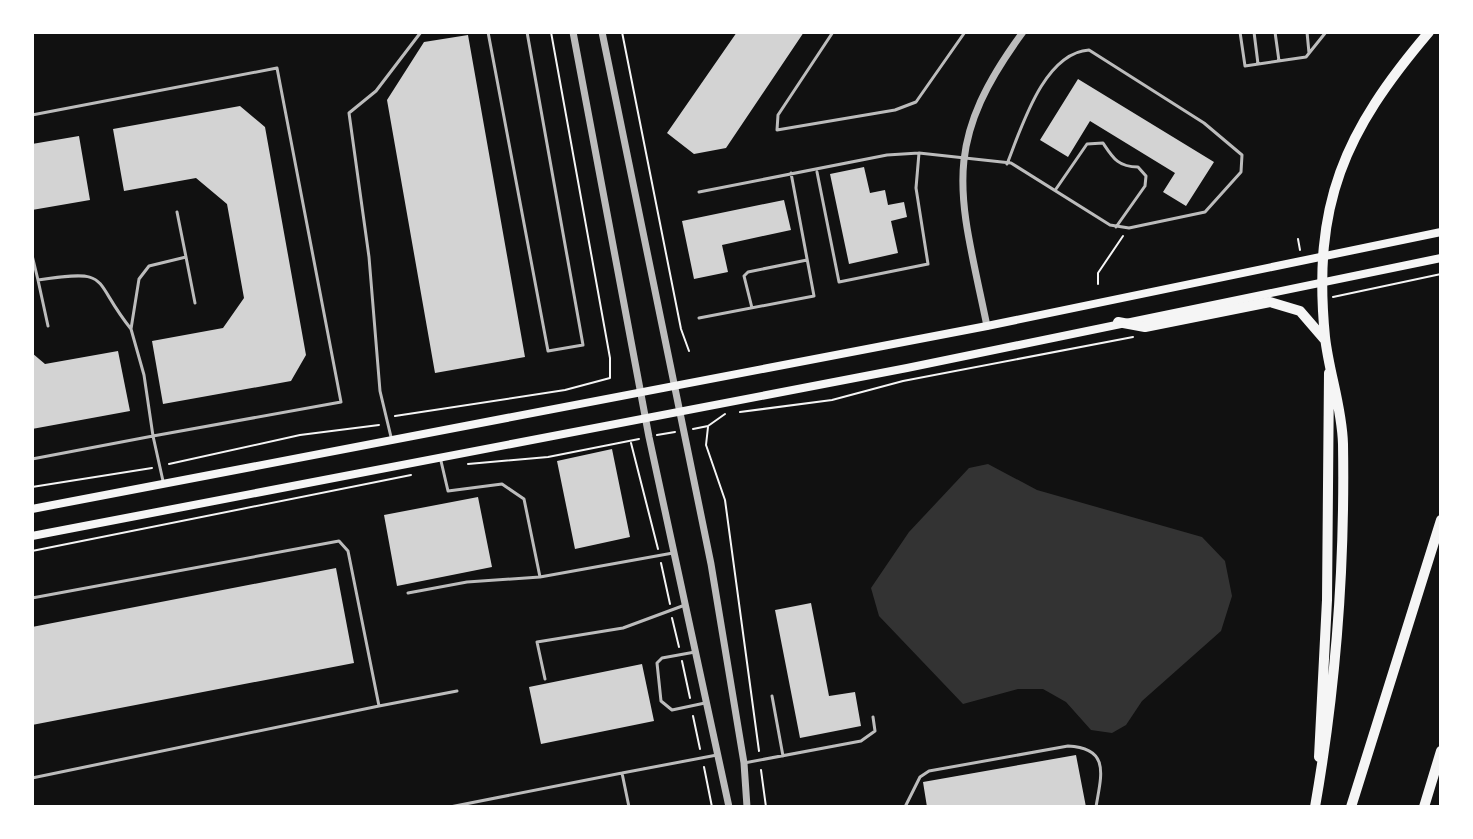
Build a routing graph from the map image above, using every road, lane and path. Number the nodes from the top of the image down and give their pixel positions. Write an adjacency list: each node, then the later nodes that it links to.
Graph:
1 (421, 32): 58 (lane)
2 (488, 32): 3 (lane)
3 (527, 32)
4 (551, 32): 58 (path)
5 (573, 32): 53 (street)
6 (602, 32): 52 (street)
7 (622, 32): 51 (path)
8 (833, 32): 9 (lane)
9 (965, 32)
10 (1023, 32): 22 (street)
11 (1240, 32): 19 (lane)
12 (1254, 32): 19 (lane)
13 (1275, 32): 18 (lane)
14 (1307, 32): 17 (lane)
15 (1429, 32): 33 (highway)
16 (1324, 33): 17 (lane)
17 (1309, 53): 18 (lane)
18 (1279, 61): 19 (lane)
19 (1258, 64)
20 (32, 115): 61 (lane)
21 (919, 153): 22 (lane); 24 (lane); 24 (lane)
22 (963, 157): 23 (lane); 47 (street)
23 (1007, 164): 26 (lane); 30 (lane)
24 (816, 170): 25 (lane)
25 (791, 173): 27 (lane); 36 (lane)
26 (1056, 189): 29 (lane); 29 (lane)
27 (699, 192)
28 (177, 212): 34 (lane)
29 (1116, 227): 30 (lane)
30 (1129, 228): 40 (path)
31 (1441, 232): 33 (main road)
32 (32, 255): 38 (lane)
33 (1323, 255): 39 (highway); 47 (main road)
34 (186, 257): 42 (lane); 48 (lane)
35 (1441, 258): 39 (main road)
36 (807, 260): 43 (lane); 43 (lane)
37 (1441, 274): 41 (path)
38 (38, 280): 46 (lane); 48 (lane)
39 (1322, 281): 41 (highway); 45 (main road)
40 (1098, 284)
41 (1322, 299): 50 (highway)
42 (195, 303)
43 (752, 308): 44 (lane)
44 (699, 318)
45 (1118, 322): 50 (highway); 54 (main road)
46 (48, 326)
47 (987, 326): 52 (main road)
48 (131, 329): 61 (lane)
49 (1134, 337): 55 (path)
50 (1326, 342): 100 (highway)
51 (689, 351)
52 (677, 385): 53 (main road); 54 (street)
53 (640, 392): 57 (street); 63 (main road)
54 (682, 411): 57 (main road); 60 (street)
55 (737, 412)
56 (728, 414): 59 (path)
57 (645, 418): 62 (street); 65 (main road)
58 (387, 420): 63 (lane); 67 (path)
59 (708, 426): 60 (path); 96 (path)
60 (686, 431): 62 (path); 97 (street)
61 (153, 436): 66 (lane); 67 (lane)
62 (649, 437): 64 (path); 76 (street)
63 (392, 440): 70 (main road)
64 (631, 442): 68 (path); 77 (path)
65 (440, 457): 68 (lane); 74 (main road)
66 (32, 459)
67 (159, 466): 70 (lane); 71 (path)
68 (443, 469): 78 (lane)
69 (419, 473): 75 (path)
70 (164, 484): 72 (main road)
71 (32, 487)
72 (32, 509)
73 (1441, 520): 109 (highway)
74 (32, 536)
75 (32, 551)
76 (673, 553): 77 (lane); 81 (street)
77 (659, 556): 78 (lane); 82 (path)
78 (540, 577): 79 (lane)
79 (408, 593)
80 (32, 598): 89 (lane)
81 (685, 605): 82 (lane); 83 (street)
82 (671, 609): 84 (path); 85 (lane)
83 (695, 652): 84 (lane); 88 (street)
84 (680, 655): 90 (path); 90 (lane)
85 (545, 679)
86 (457, 691): 89 (lane)
87 (772, 696): 94 (lane)
88 (707, 703): 90 (lane); 93 (street)
89 (379, 706): 99 (lane)
90 (691, 707): 95 (path)
91 (873, 717): 94 (lane)
92 (1441, 751): 110 (highway)
93 (717, 755): 95 (lane); 104 (street)
94 (783, 756): 96 (lane)
95 (702, 757): 98 (lane); 103 (path)
96 (760, 760): 97 (lane); 106 (path)
97 (744, 763): 105 (street)
98 (622, 773): 101 (lane); 102 (lane)
99 (32, 778)
100 (1316, 801)
101 (450, 807)
102 (629, 807)
103 (712, 807)
104 (729, 807)
105 (747, 807)
106 (766, 807)
107 (905, 807): 108 (lane)
108 (1096, 807)
109 (1351, 807)
110 (1424, 807)

